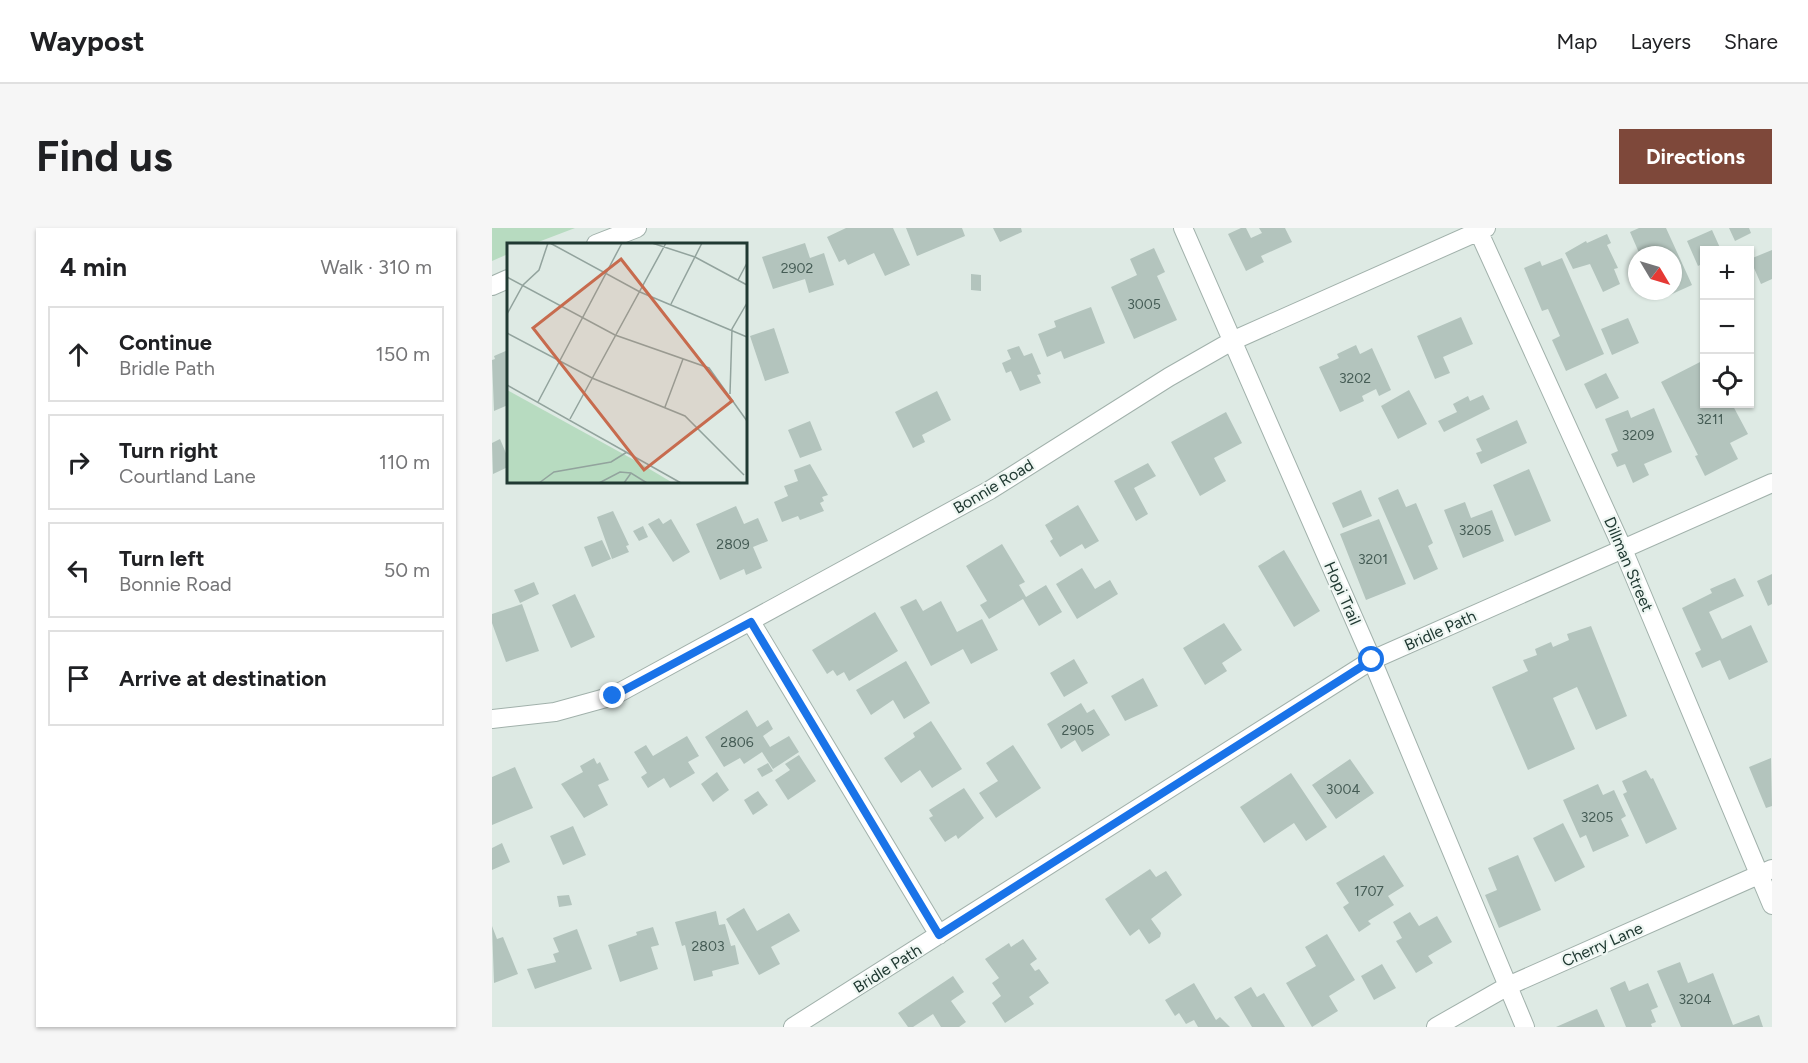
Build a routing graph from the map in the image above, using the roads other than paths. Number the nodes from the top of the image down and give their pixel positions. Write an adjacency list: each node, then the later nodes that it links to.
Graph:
1 (637, 228): 4 (street)
2 (1183, 228): 7 (street, Hopi Trail)
3 (1480, 229): 7 (street, Bonnie Road); 9 (street, Dillman Street)
4 (599, 243)
5 (507, 279): 6 (street)
6 (492, 286)
7 (1232, 341): 10 (street, Bonnie Road); 11 (street, Hopi Trail)
8 (1772, 483): 9 (street, Bridle Path)
9 (1622, 547): 11 (street, Bridle Path); 13 (street, Dillman Street)
10 (751, 622): 12 (street, Bonnie Road); 15 (street)
11 (1372, 660): 15 (street, Bridle Path); 16 (street, Hopi Trail)
12 (492, 719)
13 (1765, 872): 14 (street, Dillman Street); 16 (street, Cherry Lane)
14 (1772, 905)
15 (939, 935): 17 (street, Bridle Path)
16 (1508, 986): 18 (street, Cherry Lane); 19 (street, Hopi Trail)
17 (793, 1027)
18 (1436, 1027)
19 (1525, 1027)

